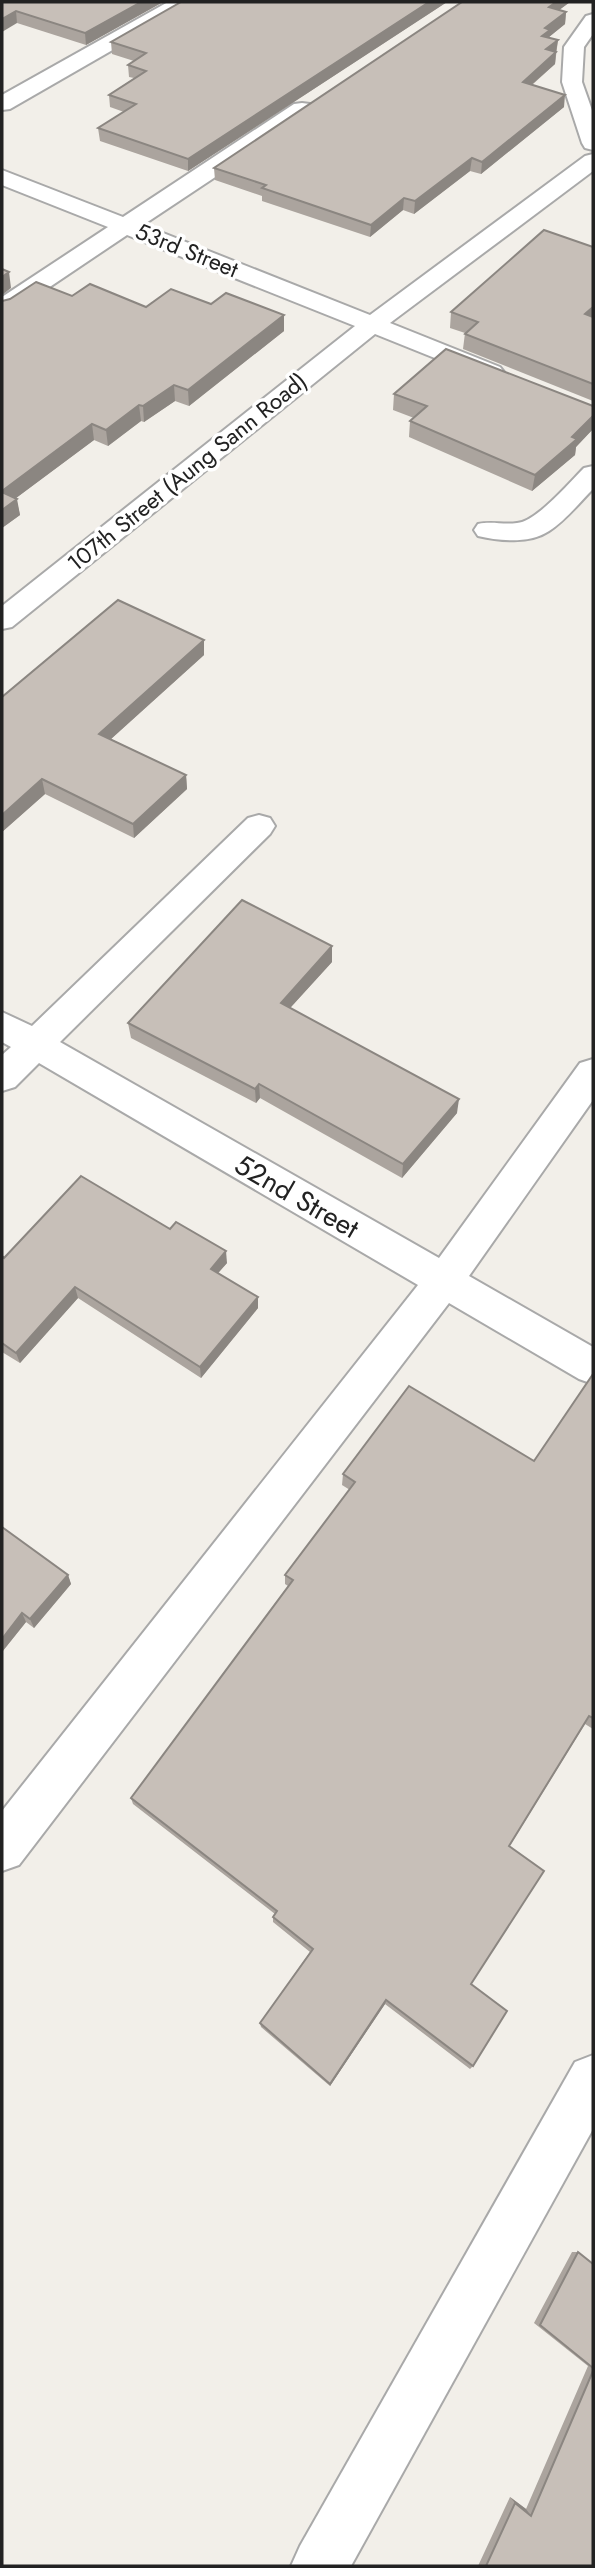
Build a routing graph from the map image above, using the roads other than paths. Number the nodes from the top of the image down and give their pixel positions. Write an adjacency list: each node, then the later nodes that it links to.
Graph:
1 (182, 2): 4 (street)
2 (593, 20): 5 (street)
3 (324, 94): 8 (street)
4 (2, 104)
5 (593, 143)
6 (593, 161): 10 (street, 107th Street (Aung Sann Road))
7 (2, 177): 8 (street, 53rd Street)
8 (126, 226): 9 (street); 10 (street, 53rd Street)
9 (2, 308)
10 (373, 324): 11 (street, 53rd Street); 14 (street, 107th Street (Aung Sann Road))
11 (508, 379)
12 (593, 474): 13 (street)
13 (488, 530)
14 (2, 621)
15 (259, 826): 17 (street)
16 (2, 1025): 17 (street, 52nd Street)
17 (34, 1044): 19 (street); 20 (street, 52nd Street)
18 (593, 1073): 20 (street)
19 (2, 1077)
20 (444, 1280): 21 (street, 52nd Street); 22 (street)
21 (593, 1367)
22 (2, 1848)
23 (593, 2080): 24 (street)
24 (320, 2566)

